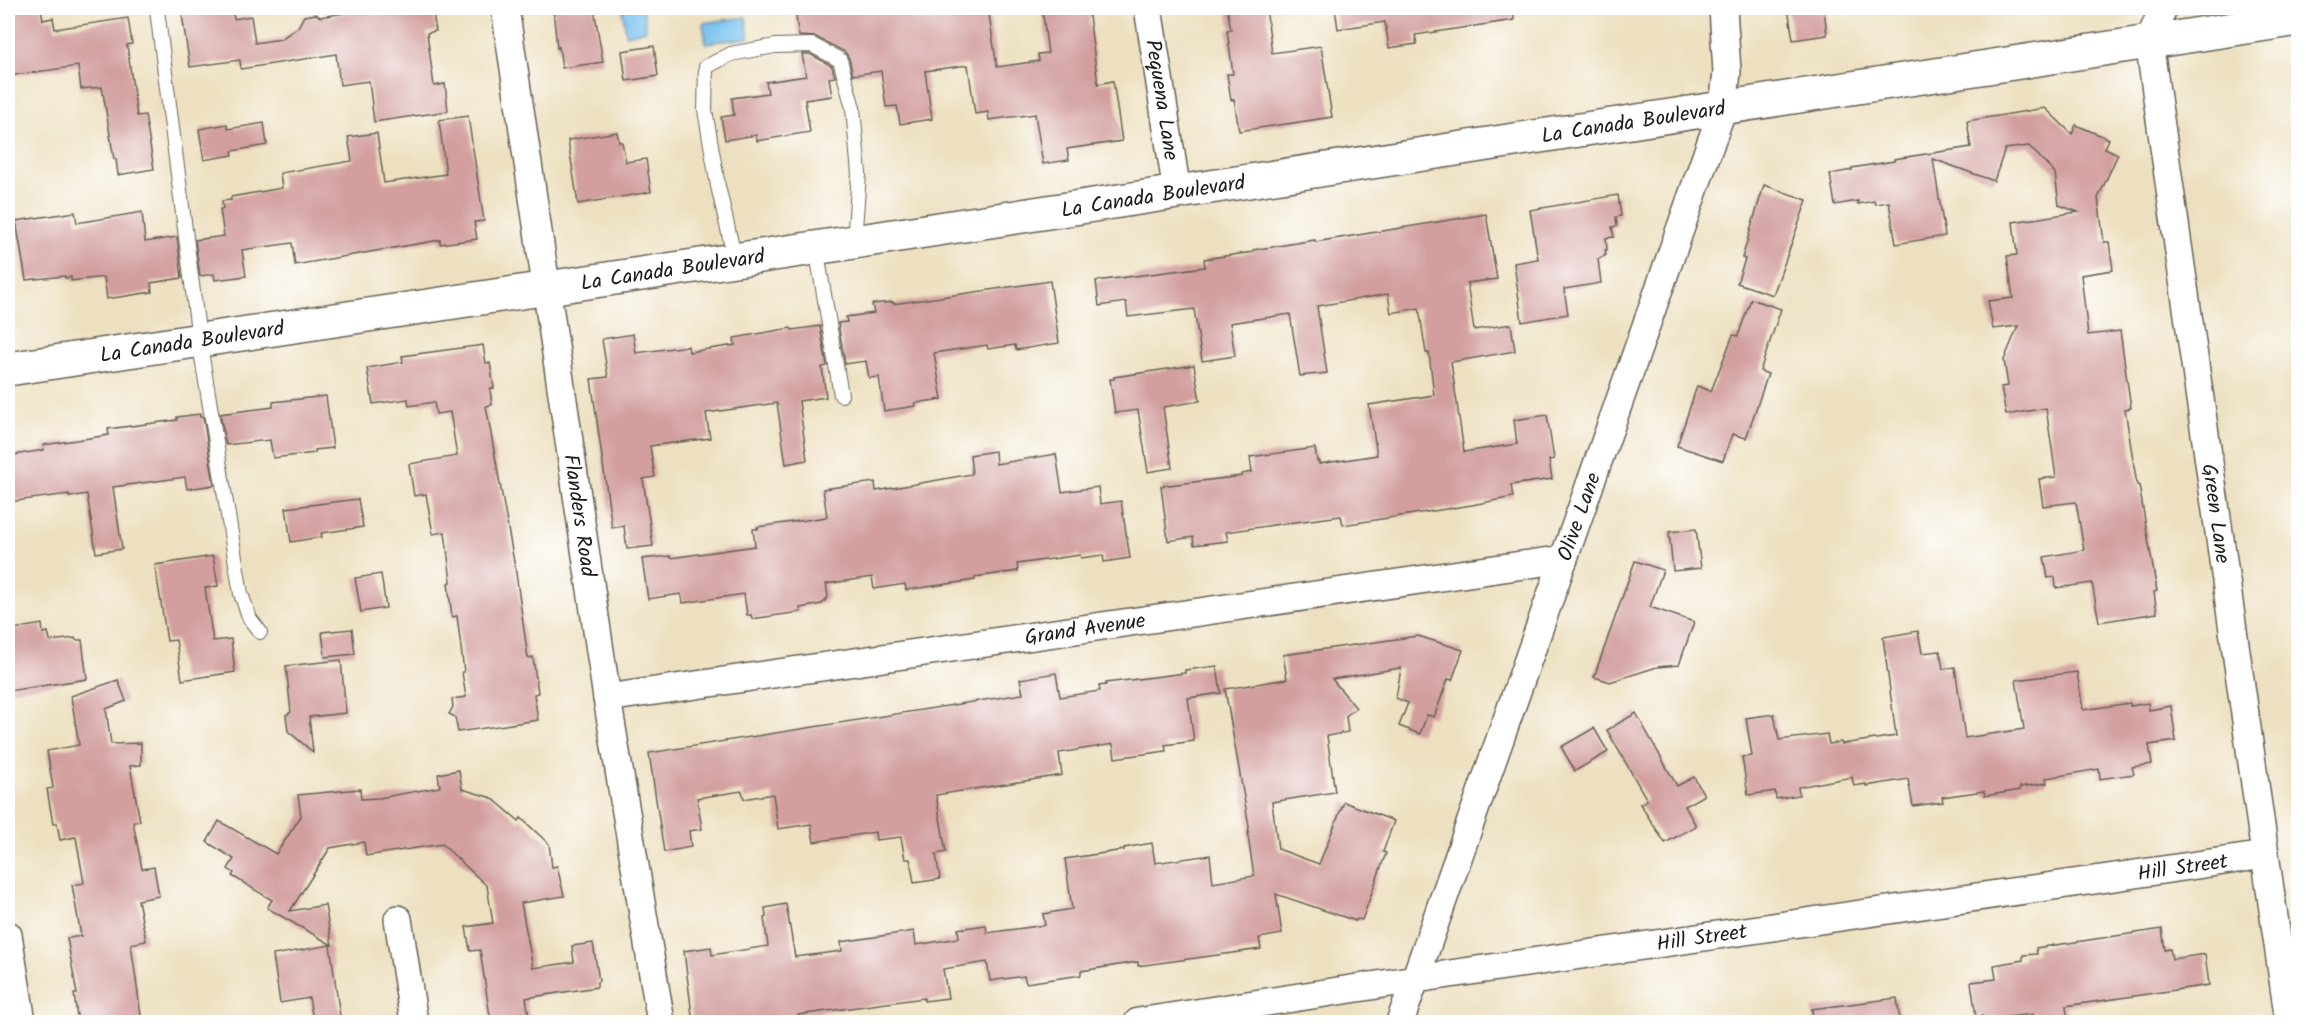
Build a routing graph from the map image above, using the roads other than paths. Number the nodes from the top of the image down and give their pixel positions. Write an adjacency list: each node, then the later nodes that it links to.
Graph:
1 (505, 8): 13 (street, Flanders Road)
2 (1148, 8): 9 (street, Pequena Lane)
3 (1723, 8): 8 (street, Olive Lane)
4 (2163, 8): 7 (street, Green Lane)
5 (157, 10): 14 (lane)
6 (2298, 19): 7 (street, La Canada Boulevard)
7 (2150, 42): 8 (street, La Canada Boulevard); 20 (street, Green Lane)
8 (1723, 108): 9 (street, La Canada Boulevard); 17 (street, Olive Lane)
9 (1178, 192): 10 (street, La Canada Boulevard)
10 (854, 242): 11 (street, La Canada Boulevard); 12 (lane)
11 (816, 248): 12 (street, La Canada Boulevard); 16 (lane)
12 (735, 260): 13 (street, La Canada Boulevard)
13 (546, 287): 14 (street, La Canada Boulevard); 19 (street, Flanders Road)
14 (199, 339): 15 (street, La Canada Boulevard); 18 (lane)
15 (8, 369)
16 (841, 395)
17 (1564, 559): 19 (street, Grand Avenue); 23 (street, Olive Lane)
18 (260, 632)
19 (608, 698): 26 (street, Flanders Road)
20 (2265, 855): 23 (street, Hill Street); 29 (street, Green Lane)
21 (398, 919): 25 (street)
22 (8, 935): 24 (street)
23 (1416, 979): 27 (street, Hill Street); 28 (street, Olive Lane)
24 (22, 1023)
25 (414, 1023)
26 (661, 1023)
27 (1138, 1023)
28 (1400, 1023)
29 (2289, 1023)

